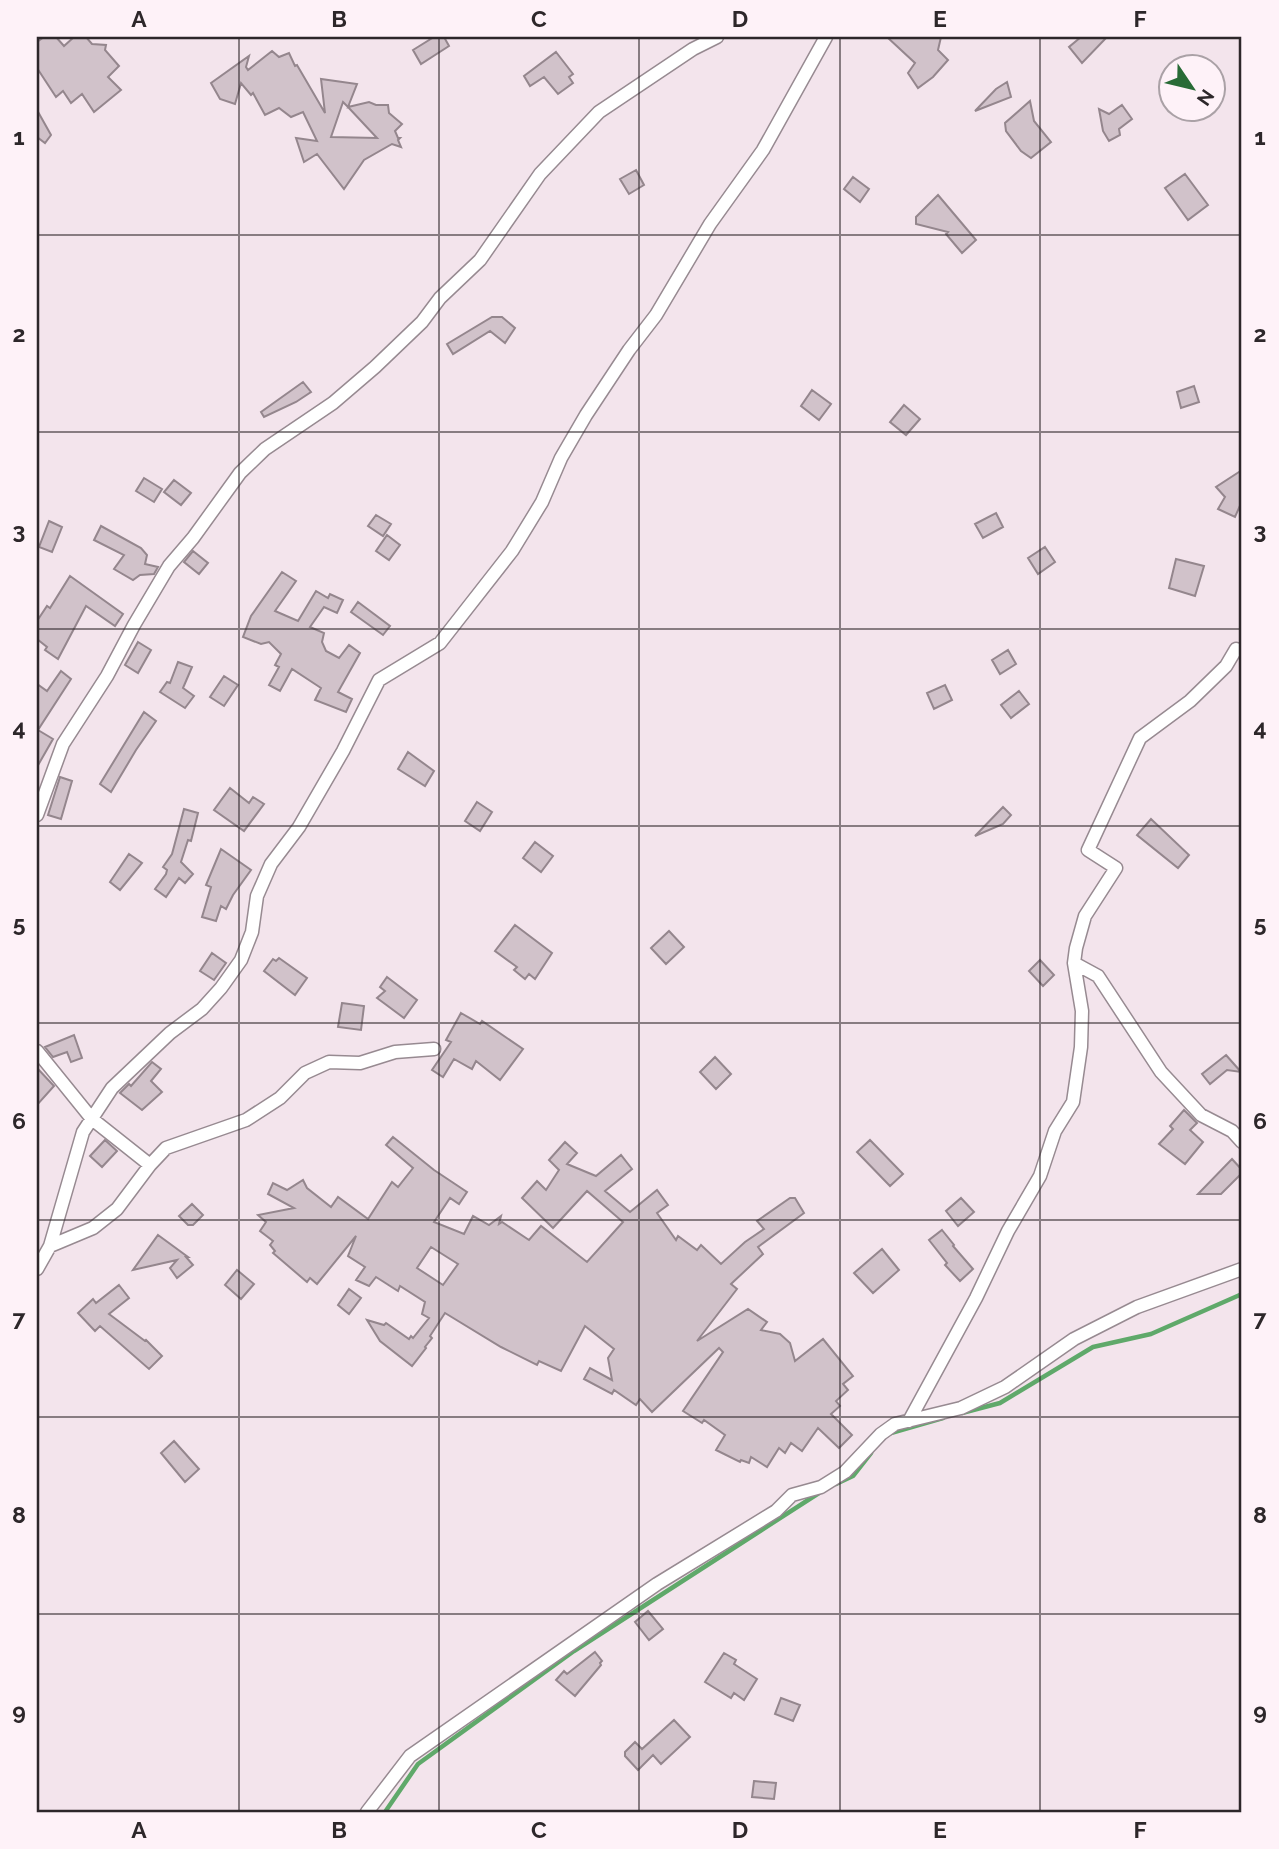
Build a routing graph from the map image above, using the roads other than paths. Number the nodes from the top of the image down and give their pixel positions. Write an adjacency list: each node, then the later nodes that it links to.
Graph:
1 (717, 37): 4 (street)
2 (825, 37): 8 (street)
3 (1236, 649): 5 (street)
4 (37, 815)
5 (1074, 963): 9 (street); 14 (street)
6 (434, 1049): 10 (street)
7 (37, 1051): 8 (street)
8 (92, 1119): 10 (street); 11 (street)
9 (1242, 1142)
10 (150, 1165): 11 (street)
11 (50, 1246): 12 (street)
12 (37, 1269)
13 (1242, 1269): 14 (street)
14 (909, 1421): 15 (street)
15 (367, 1812)

